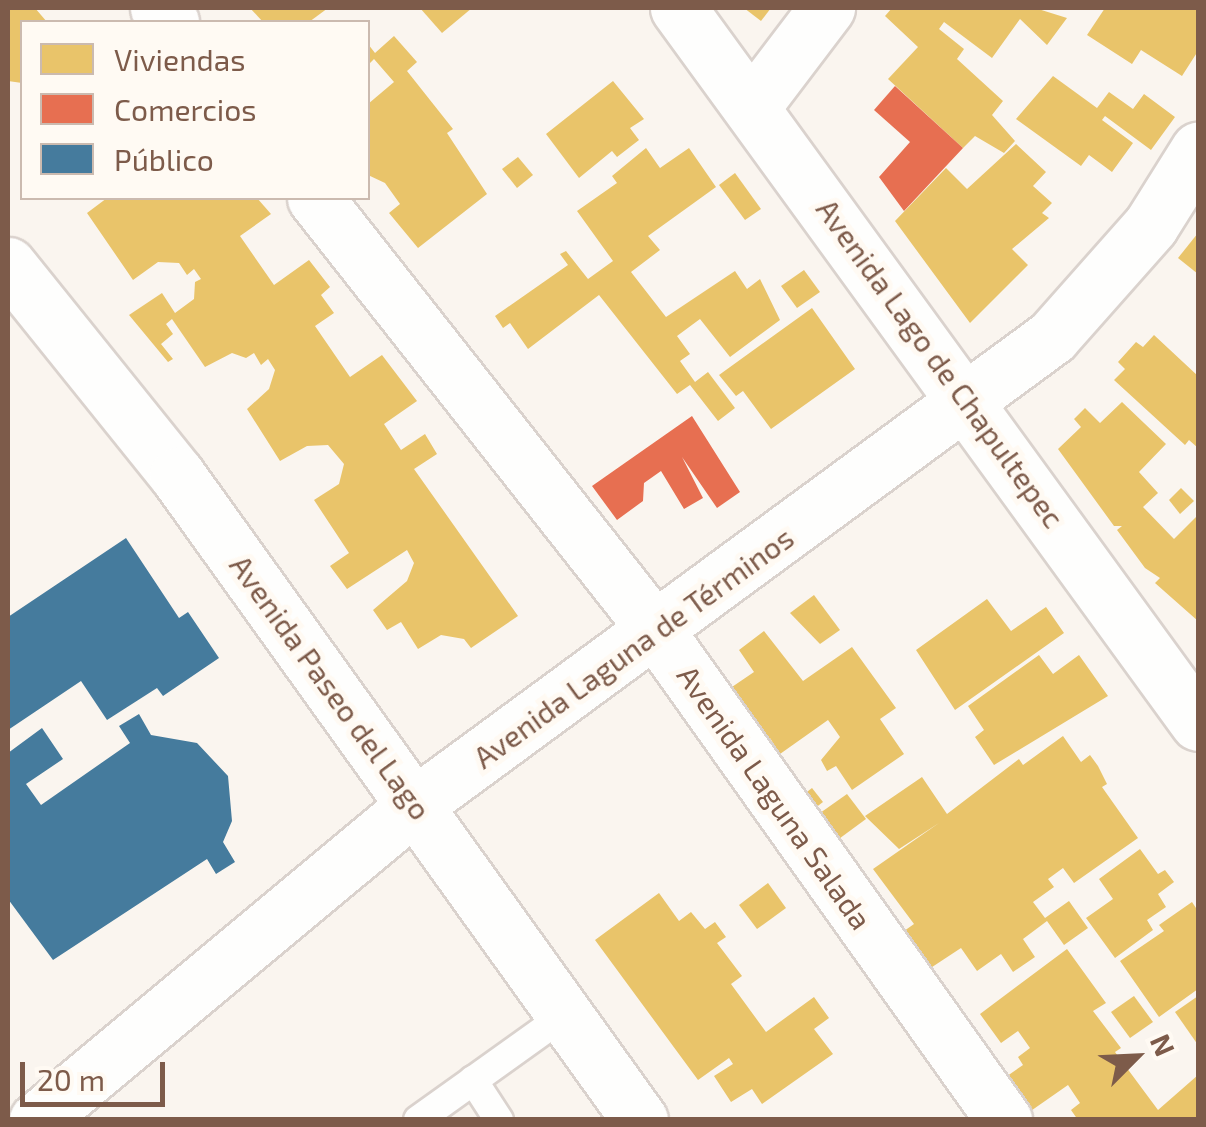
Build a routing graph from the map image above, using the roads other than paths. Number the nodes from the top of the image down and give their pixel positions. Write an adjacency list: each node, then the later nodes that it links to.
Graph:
1 (678, 8): 3 (street, Avenida Lago de Chapultepec)
2 (827, 8): 3 (street)
3 (754, 104): 7 (street, Avenida Lago de Chapultepec)
4 (1198, 150): 7 (street, Avenida Laguna de Términos)
5 (317, 200): 8 (street, Avenida Laguna Salada)
6 (8, 265): 10 (street, Avenida Paseo del Lago)
7 (970, 400): 8 (street, Avenida Laguna de Términos); 9 (street, Avenida Lago de Chapultepec)
8 (657, 632): 10 (street, Avenida Laguna de Términos); 17 (street, Avenida Laguna Salada)
9 (1196, 715)
10 (416, 804): 11 (street, Avenida Paseo del Lago); 14 (street, Avenida Laguna de Términos)
11 (566, 1014): 12 (lane); 13 (street, Avenida Paseo del Lago)
12 (473, 1080): 15 (lane); 16 (lane)
13 (624, 1114)
14 (37, 1120)
15 (418, 1120)
16 (499, 1120)
17 (1004, 1120)

